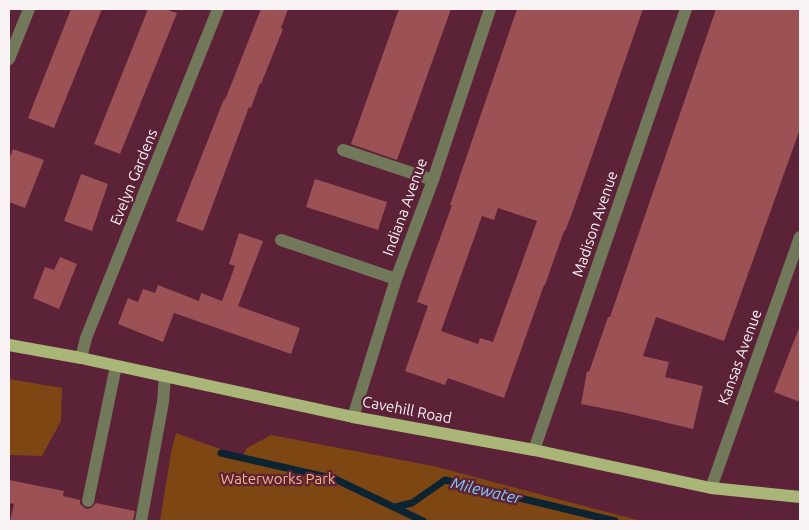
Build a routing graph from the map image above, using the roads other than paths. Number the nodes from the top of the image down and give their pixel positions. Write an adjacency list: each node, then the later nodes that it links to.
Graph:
1 (29, 9): 5 (street)
2 (218, 9): 12 (street, Evelyn Gardens)
3 (490, 9): 7 (street, Indiana Avenue)
4 (686, 9): 16 (street, Madison Avenue)
5 (9, 59)
6 (344, 150): 7 (street)
7 (433, 180): 10 (street, Indiana Avenue)
8 (800, 237): 17 (street, Kansas Avenue)
9 (281, 240): 10 (street)
10 (396, 279): 15 (street, Indiana Avenue)
11 (9, 345): 12 (main road, Cavehill Road)
12 (81, 358): 13 (main road, Cavehill Road)
13 (116, 366): 14 (main road, Cavehill Road); 19 (street)
14 (166, 376): 15 (main road, Cavehill Road); 20 (street)
15 (354, 417): 16 (main road, Cavehill Road)
16 (534, 450): 17 (main road, Cavehill Road)
17 (711, 488): 18 (main road, Cavehill Road)
18 (800, 497)
19 (88, 501)
20 (141, 521)

